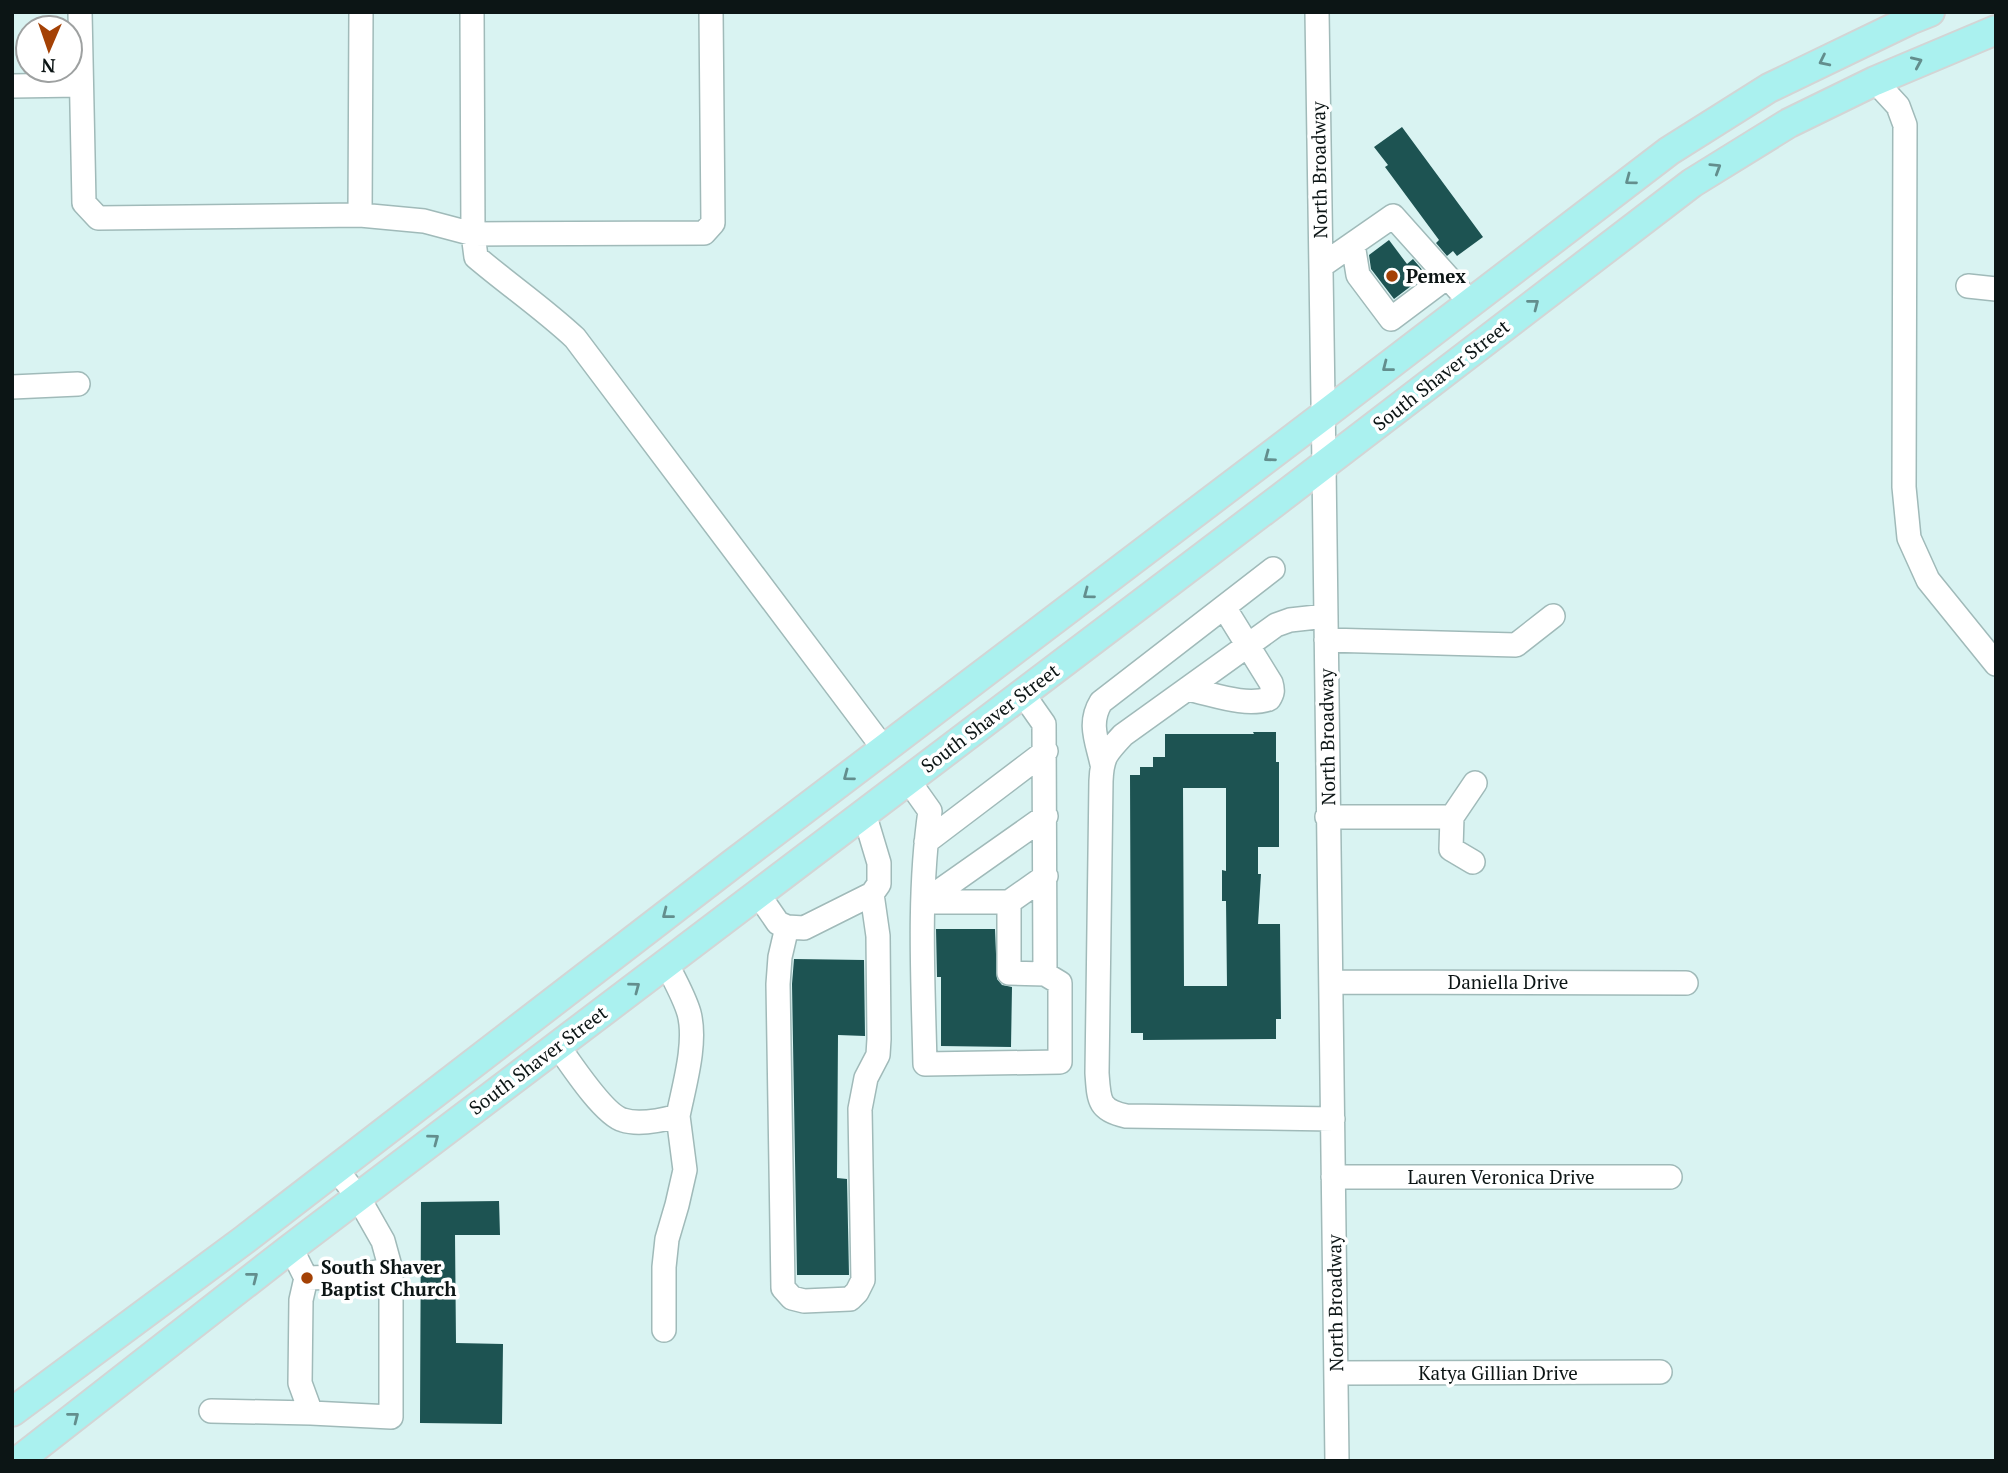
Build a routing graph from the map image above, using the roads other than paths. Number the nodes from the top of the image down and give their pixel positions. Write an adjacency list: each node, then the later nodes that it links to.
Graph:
1 (80, 12): 10 (street)
2 (360, 12): 12 (street)
3 (472, 12): 14 (street)
4 (711, 12): 14 (street)
5 (1317, 12): 17 (street, North Broadway)
6 (1930, 12): 8 (main road, South Shaver Street)
7 (1996, 30): 9 (main road, South Shaver Street, one-way to 7)
8 (1858, 45): 9 (main road); 13 (main road, South Shaver Street, one-way to 13)
9 (1875, 81): 16 (main road, South Shaver Street, one-way to 9); 32 (street)
10 (80, 85): 11 (street); 12 (street)
11 (12, 86)
12 (360, 215): 14 (street)
13 (1580, 218): 16 (main road); 21 (main road, South Shaver Street)
14 (473, 234): 35 (street)
15 (1353, 244): 17 (street); 18 (street); 18 (street)
16 (1603, 250): 25 (main road, South Shaver Street, one-way to 16)
17 (1321, 265): 24 (street, North Broadway)
18 (1447, 277): 21 (street)
19 (1968, 286): 20 (street)
20 (1996, 289)
21 (1470, 302): 24 (main road, South Shaver Street, one-way to 24)
22 (78, 384): 23 (street)
23 (12, 387)
24 (1324, 415): 25 (street, North Broadway); 35 (main road, South Shaver Street, one-way to 35)
25 (1324, 465): 28 (street, North Broadway); 34 (main road, South Shaver Street)
26 (1273, 569): 27 (street)
27 (1224, 607): 31 (street); 37 (street)
28 (1325, 616): 30 (street, North Broadway); 31 (street)
29 (1553, 616): 30 (street)
30 (1326, 640): 42 (street, North Broadway)
31 (1247, 646): 33 (street); 33 (street)
32 (1996, 664)
33 (1187, 689): 37 (street)
34 (1023, 694): 36 (street); 38 (main road, South Shaver Street)
35 (884, 749): 38 (main road); 45 (main road, South Shaver Street, one-way to 45)
36 (1046, 751): 41 (street); 44 (street)
37 (1102, 764): 60 (street)
38 (908, 780): 40 (main road, South Shaver Street); 44 (street)
39 (1475, 783): 43 (street)
40 (864, 813): 48 (main road, South Shaver Street); 49 (street)
41 (1046, 816): 47 (street); 50 (street)
42 (1328, 817): 43 (street); 55 (street, North Broadway)
43 (1452, 817): 46 (street)
44 (926, 842): 50 (street)
45 (734, 862): 48 (main road); 57 (main road, South Shaver Street, one-way to 57)
46 (1473, 862)
47 (1046, 876): 51 (street); 54 (street)
48 (758, 894): 52 (street); 53 (main road, South Shaver Street)
49 (872, 894): 52 (street); 52 (street)
50 (924, 902): 51 (street); 54 (street)
51 (1009, 902): 54 (street)
52 (787, 927)
53 (666, 964): 58 (main road, South Shaver Street, one-way to 53); 59 (street)
54 (1045, 974)
55 (1331, 982): 56 (street, Daniella Drive); 60 (street, North Broadway)
56 (1686, 983)
57 (537, 1016): 58 (main road); 61 (main road, South Shaver Street)
58 (558, 1046): 59 (street); 64 (main road, South Shaver Street, one-way to 58)
59 (678, 1116): 68 (street)
60 (1333, 1119): 62 (street, North Broadway)
61 (336, 1170): 64 (street); 72 (main road, South Shaver Street)
62 (1333, 1177): 63 (street, Lauren Veronica Drive); 70 (street, North Broadway)
63 (1670, 1177)
64 (358, 1196): 65 (main road, South Shaver Street); 66 (street)
65 (291, 1248): 67 (street); 74 (main road, South Shaver Street, one-way to 65)
66 (391, 1270): 67 (street); 73 (street)
67 (306, 1278): 73 (street)
68 (664, 1330)
69 (1660, 1372): 70 (street, Katya Gillian Drive)
70 (1336, 1373): 75 (street, North Broadway)
71 (211, 1411): 73 (street)
72 (12, 1412)
73 (311, 1413)
74 (17, 1457)
75 (1337, 1461)

